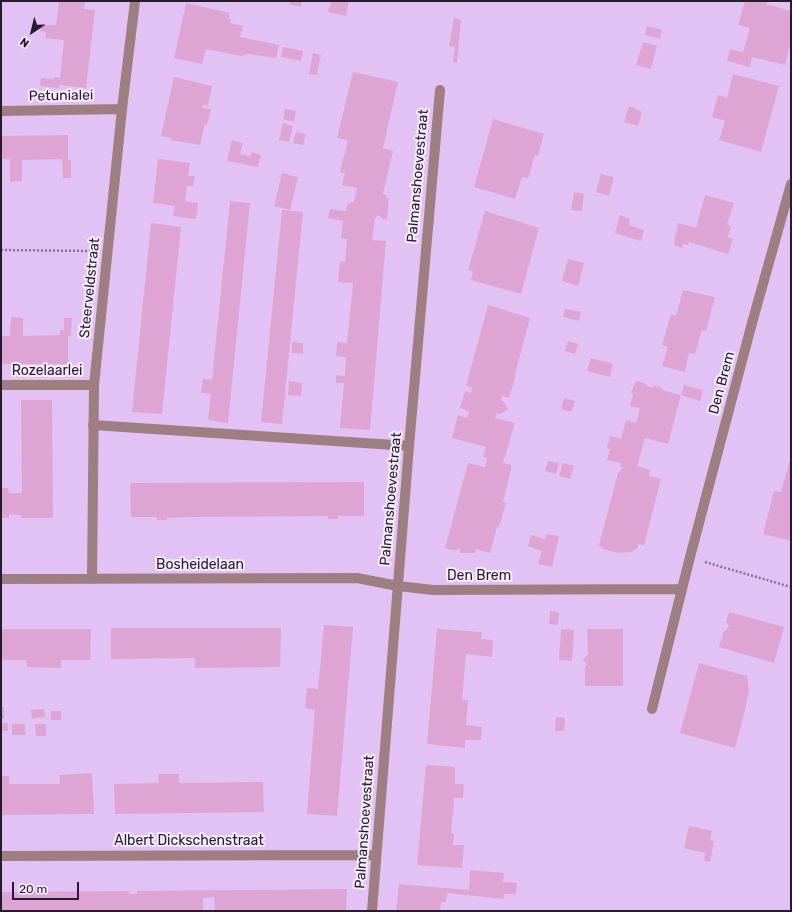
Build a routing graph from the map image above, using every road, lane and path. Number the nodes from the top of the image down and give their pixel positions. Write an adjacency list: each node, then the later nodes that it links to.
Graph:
1 (135, 1): 3 (street, Steerveldstraat)
2 (440, 90): 11 (street, Palmanshoevestraat)
3 (122, 109): 4 (street, Petunialei); 7 (street, Steerveldstraat)
4 (1, 111)
5 (791, 184): 12 (street, Den Brem)
6 (1, 250): 7 (path)
7 (108, 251): 9 (street, Steerveldstraat)
8 (1, 385): 9 (street, Rozelaarlei)
9 (94, 385): 10 (street, Steerveldstraat)
10 (93, 425): 11 (street); 14 (street, Steerveldstraat)
11 (409, 446): 15 (street, Palmanshoevestraat)
12 (690, 557): 16 (path); 17 (street, Den Brem)
13 (1, 579): 14 (street, Bosheidelaan)
14 (92, 579): 15 (street, Bosheidelaan)
15 (398, 586): 17 (street, Den Brem); 19 (street, Palmanshoevestraat)
16 (791, 587)
17 (681, 589): 18 (street, Den Brem)
18 (652, 710)
19 (376, 855): 20 (street, Albert Dickschenstraat); 21 (street, Palmanshoevestraat)
20 (1, 856)
21 (372, 911)

